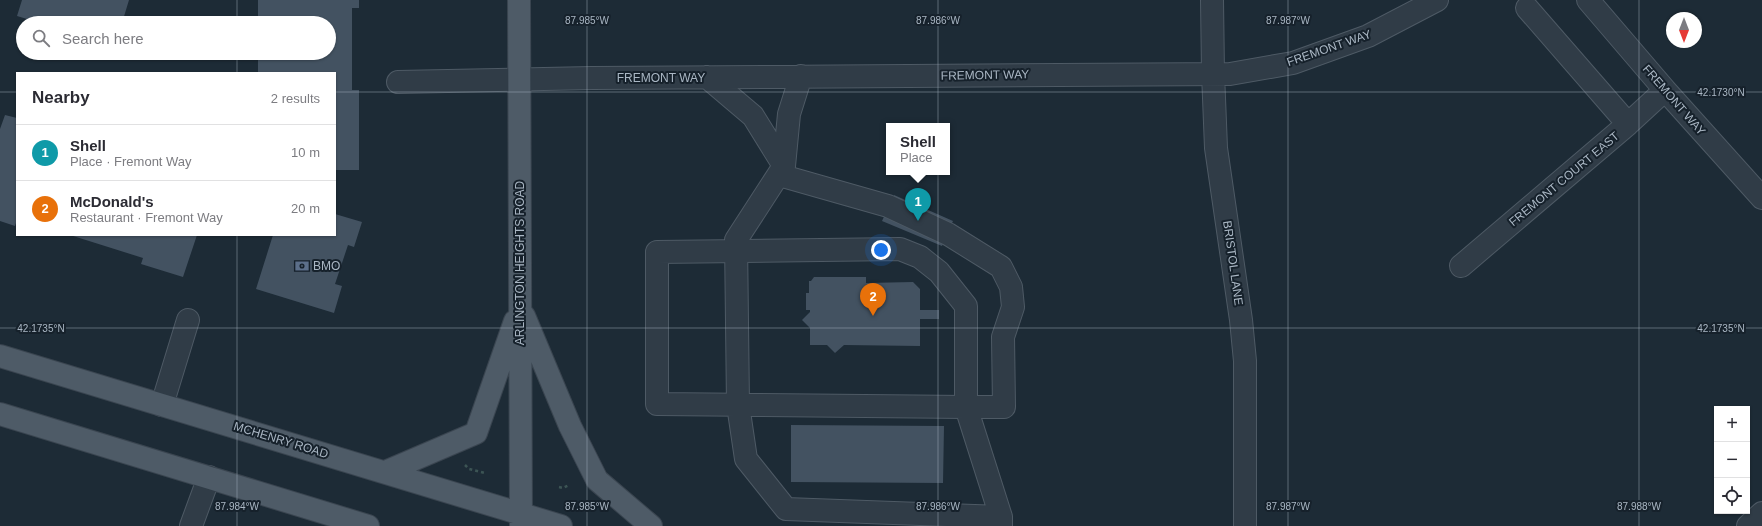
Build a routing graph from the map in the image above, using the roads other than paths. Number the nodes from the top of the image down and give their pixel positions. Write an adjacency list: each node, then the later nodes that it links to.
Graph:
1 (519, 0): 9 (main road, ARLINGTON HEIGHTS ROAD)
2 (1212, 0): 6 (street, BRISTOL LANE)
3 (1437, 0): 6 (street, FREMONT WAY)
4 (1588, 0): 11 (street, FREMONT WAY)
5 (1527, 8): 12 (street)
6 (1213, 73): 7 (street, FREMONT WAY); 33 (street, BRISTOL LANE)
7 (801, 76): 8 (street, FREMONT WAY); 13 (street)
8 (707, 77): 9 (street, FREMONT WAY); 13 (street)
9 (518, 79): 10 (street, FREMONT WAY); 17 (main road, ARLINGTON HEIGHTS ROAD)
10 (398, 82)
11 (1665, 90): 12 (street, FREMONT COURT EAST); 14 (street, FREMONT WAY)
12 (1628, 124): 16 (street, FREMONT COURT EAST)
13 (781, 171): 15 (street); 22 (street)
14 (1762, 198)
15 (736, 252): 21 (street); 21 (street); 22 (street)
16 (1461, 266)
17 (520, 307): 24 (main road); 27 (main road, ARLINGTON HEIGHTS ROAD); 32 (main road)
18 (188, 320): 20 (street)
19 (0, 356): 20 (main road, MCHENRY ROAD)
20 (162, 405): 24 (main road, MCHENRY ROAD)
21 (738, 405): 22 (street); 28 (street)
22 (966, 407): 28 (street)
23 (0, 414): 25 (main road)
24 (385, 472): 27 (main road, MCHENRY ROAD)
25 (209, 477): 29 (street); 30 (main road)
26 (1762, 513): 34 (street)
27 (521, 519): 31 (main road, MCHENRY ROAD)
28 (1001, 521)
29 (191, 526)
30 (368, 526)
31 (561, 526)
32 (652, 526)
33 (1245, 526)
34 (1748, 526)

